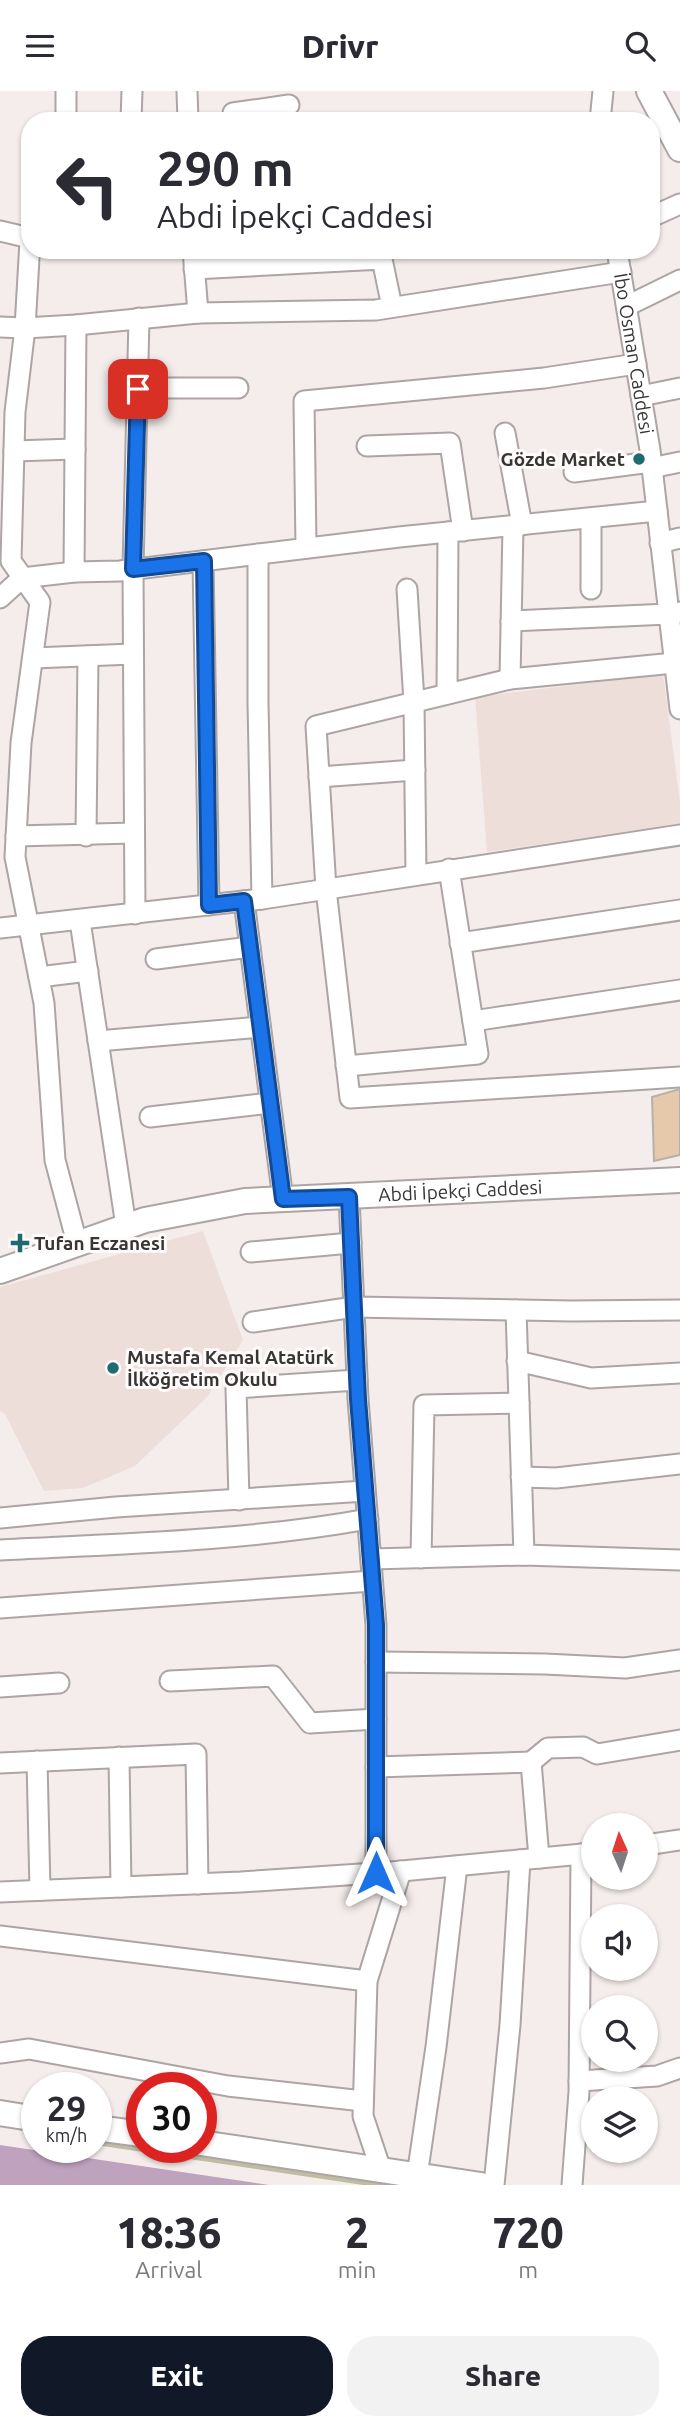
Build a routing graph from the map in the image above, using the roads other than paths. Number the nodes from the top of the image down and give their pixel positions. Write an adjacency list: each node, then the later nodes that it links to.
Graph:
1 (66, 91): 7 (street)
2 (132, 91): 8 (street)
3 (187, 91): 9 (street)
4 (603, 91): 11 (street)
5 (649, 91): 12 (main road)
6 (289, 106): 10 (street)
7 (66, 112)
8 (131, 112)
9 (188, 112)
10 (241, 112)
11 (601, 112)
12 (680, 149)
13 (680, 204): 14 (street)
14 (660, 213)
15 (0, 232): 16 (street)
16 (21, 237)
17 (29, 259): 28 (street)
18 (619, 259): 20 (street, İbo Osman Caddesi)
19 (193, 260): 23 (street); 24 (street)
20 (621, 272): 22 (street, İbo Osman Caddesi); 23 (street)
21 (680, 280): 22 (street)
22 (627, 306): 29 (street, İbo Osman Caddesi)
23 (391, 307): 24 (street)
24 (198, 313): 25 (street)
25 (139, 318): 26 (street); 32 (street)
26 (76, 325): 28 (street); 37 (street)
27 (0, 327): 28 (street)
28 (25, 328): 34 (street)
29 (636, 364): 33 (street, İbo Osman Caddesi); 49 (street)
30 (238, 388): 32 (street)
31 (680, 388): 33 (street)
32 (138, 389): 52 (street)
33 (641, 396): 40 (street, İbo Osman Caddesi)
34 (8, 411): 39 (street)
35 (505, 432): 44 (street)
36 (367, 446): 45 (street)
37 (75, 449): 39 (street); 53 (street)
38 (680, 462): 40 (street)
39 (9, 464): 46 (street)
40 (651, 465): 41 (street); 42 (street, İbo Osman Caddesi)
41 (574, 471)
42 (657, 511): 43 (street); 48 (street, İbo Osman Caddesi)
43 (591, 518): 44 (street); 56 (street)
44 (517, 525): 45 (street); 59 (street)
45 (456, 531): 49 (street); 65 (street)
46 (6, 537): 54 (street)
47 (680, 538): 48 (street)
48 (660, 543): 58 (street, İbo Osman Caddesi)
49 (306, 548): 50 (street)
50 (258, 554): 51 (street); 78 (street)
51 (204, 561): 52 (street); 79 (street)
52 (133, 569): 53 (street); 60 (street)
53 (74, 572): 54 (street)
54 (22, 578): 57 (street); 62 (street)
55 (407, 589): 66 (street)
56 (591, 589)
57 (0, 598)
58 (674, 613): 59 (street); 63 (street, İbo Osman Caddesi)
59 (511, 621): 64 (street)
60 (133, 654): 61 (street); 70 (street)
61 (88, 656): 62 (street); 73 (street)
62 (33, 658): 72 (street)
63 (674, 663): 64 (street); 67 (street, İbo Osman Caddesi)
64 (510, 679): 65 (street)
65 (447, 694): 66 (street)
66 (414, 702): 68 (street); 69 (street)
67 (680, 704)
68 (415, 770): 69 (street); 76 (street)
69 (319, 777): 77 (street)
70 (134, 833): 73 (street); 81 (street)
71 (680, 835): 75 (street)
72 (16, 836): 73 (street); 74 (street)
73 (86, 836)
74 (8, 858): 83 (street)
75 (449, 869): 76 (street); 85 (street)
76 (416, 874): 77 (street)
77 (326, 889): 78 (street); 94 (street)
78 (253, 900): 79 (street); 86 (street)
79 (209, 905): 81 (street)
80 (680, 910): 85 (street)
81 (135, 914): 82 (street)
82 (80, 921): 83 (street); 88 (street)
83 (29, 927): 84 (street); 89 (street)
84 (0, 928)
85 (460, 943): 91 (street)
86 (250, 947): 87 (street); 92 (street)
87 (156, 959)
88 (88, 971): 89 (street); 93 (street)
89 (39, 977): 103 (street)
90 (680, 990): 91 (street)
91 (472, 1021): 94 (street)
92 (260, 1027): 93 (street); 96 (street)
93 (98, 1041): 101 (street)
94 (346, 1066): 95 (street)
95 (680, 1077)
96 (270, 1103): 97 (street); 100 (street)
97 (150, 1117)
98 (680, 1180): 99 (main road, Abdi İpekçi Caddesi)
99 (349, 1197): 100 (main road, Abdi İpekçi Caddesi); 102 (street)
100 (283, 1199): 101 (main road, Abdi İpekçi Caddesi)
101 (126, 1226): 103 (main road, Abdi İpekçi Caddesi)
102 (351, 1243): 104 (street); 106 (street)
103 (77, 1244): 105 (main road, Abdi İpekçi Caddesi)
104 (251, 1252)
105 (0, 1271)
106 (354, 1307): 107 (street); 109 (street); 112 (street)
107 (516, 1310): 108 (street); 110 (street)
108 (680, 1310)
109 (253, 1322)
110 (517, 1361): 111 (street); 113 (street)
111 (680, 1373)
112 (357, 1380): 116 (street); 117 (street)
113 (519, 1403): 115 (street); 122 (street)
114 (680, 1464): 115 (street)
115 (521, 1477): 121 (street)
116 (365, 1491): 117 (street); 119 (street)
117 (239, 1500): 118 (street)
118 (0, 1518)
119 (368, 1519): 120 (street); 123 (street)
120 (0, 1550)
121 (524, 1555): 122 (street); 124 (street)
122 (421, 1557): 123 (street)
123 (371, 1559): 125 (street)
124 (680, 1560)
125 (372, 1581): 126 (street); 128 (street)
126 (0, 1608)
127 (680, 1660): 128 (street)
128 (376, 1662): 132 (street)
129 (170, 1681): 132 (street)
130 (59, 1683): 131 (street)
131 (0, 1687)
132 (376, 1719): 138 (street)
133 (680, 1740): 136 (street)
134 (119, 1757): 135 (street); 146 (street); 147 (street)
135 (37, 1761): 137 (street); 148 (street)
136 (531, 1762): 138 (street); 142 (street)
137 (0, 1763)
138 (376, 1767): 145 (street)
139 (680, 1840): 140 (street)
140 (658, 1843)
141 (581, 1855): 142 (street)
142 (529, 1859): 143 (street); 163 (street)
143 (457, 1866): 144 (street); 161 (street)
144 (401, 1871): 145 (street); 152 (street)
145 (376, 1873): 146 (street)
146 (198, 1884): 147 (street)
147 (121, 1887): 148 (street)
148 (40, 1890): 150 (street)
149 (586, 1890): 155 (street)
150 (0, 1892)
151 (0, 1936): 152 (street)
152 (367, 1981): 156 (street)
153 (0, 2053): 156 (street)
154 (680, 2068): 155 (street)
155 (579, 2081): 164 (street)
156 (363, 2101): 160 (street)
157 (0, 2113): 158 (main road)
158 (21, 2116)
159 (217, 2145): 160 (main road)
160 (381, 2170): 161 (main road)
161 (417, 2176): 162 (main road)
162 (481, 2185)
163 (495, 2185)
164 (572, 2185)

